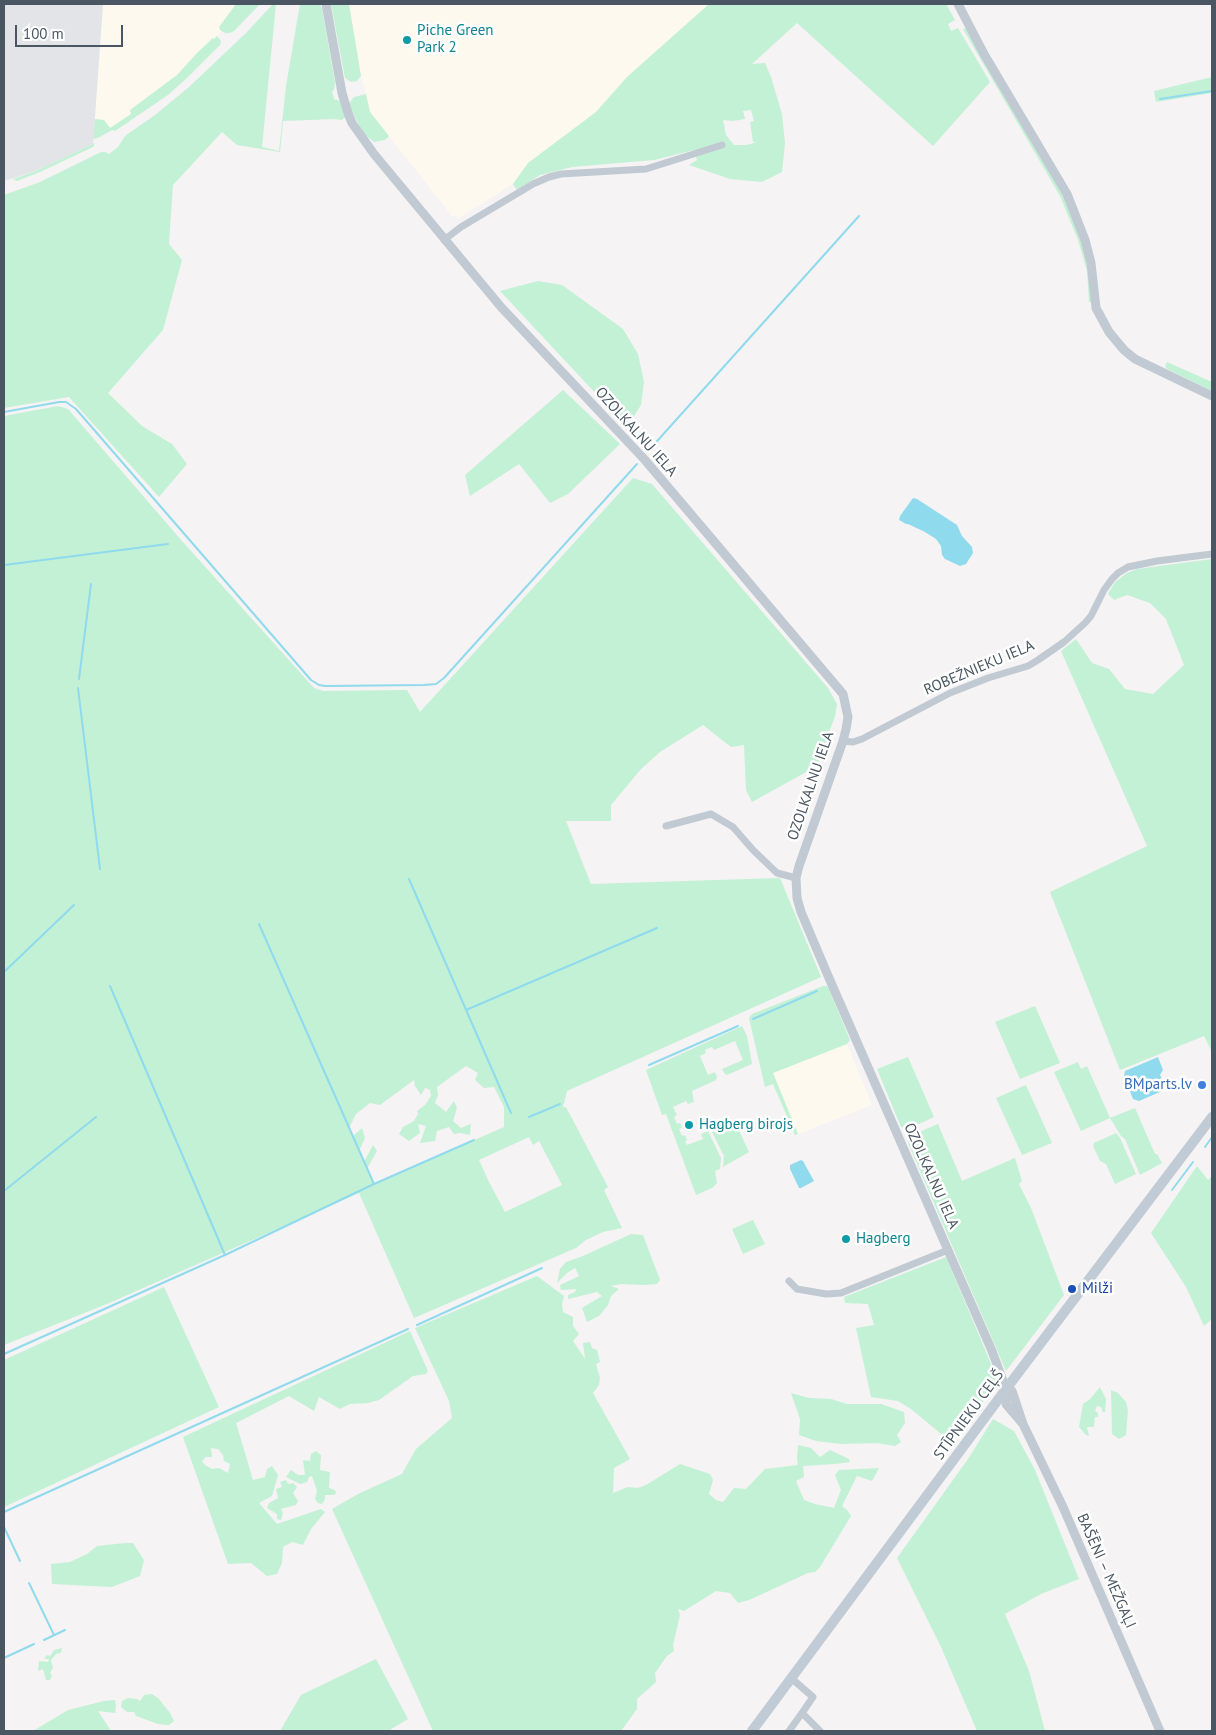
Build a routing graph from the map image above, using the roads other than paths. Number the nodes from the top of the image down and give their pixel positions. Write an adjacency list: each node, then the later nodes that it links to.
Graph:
1 (326, 4): 4 (street, OZOLKALNU IELA)
2 (958, 4): 5 (street)
3 (722, 145): 4 (street)
4 (444, 240): 7 (street, OZOLKALNU IELA)
5 (1212, 396)
6 (1212, 554): 7 (street, ROBEŽNIEKU IELA)
7 (843, 741): 9 (street, OZOLKALNU IELA)
8 (666, 826): 9 (street)
9 (796, 878): 11 (street, OZOLKALNU IELA)
10 (1212, 1117): 13 (main road, STĪPNIEKU CEĻŠ)
11 (948, 1250): 12 (street); 13 (street, OZOLKALNU IELA)
12 (788, 1281)
13 (1006, 1389): 14 (main road, STĪPNIEKU CEĻŠ); 19 (street, BAŠĒNI – MEŽGAĻI)
14 (792, 1678): 15 (street); 16 (main road, STĪPNIEKU CEĻŠ)
15 (802, 1714): 17 (street); 18 (street)
16 (752, 1731)
17 (789, 1731)
18 (820, 1731)
19 (1160, 1731)

